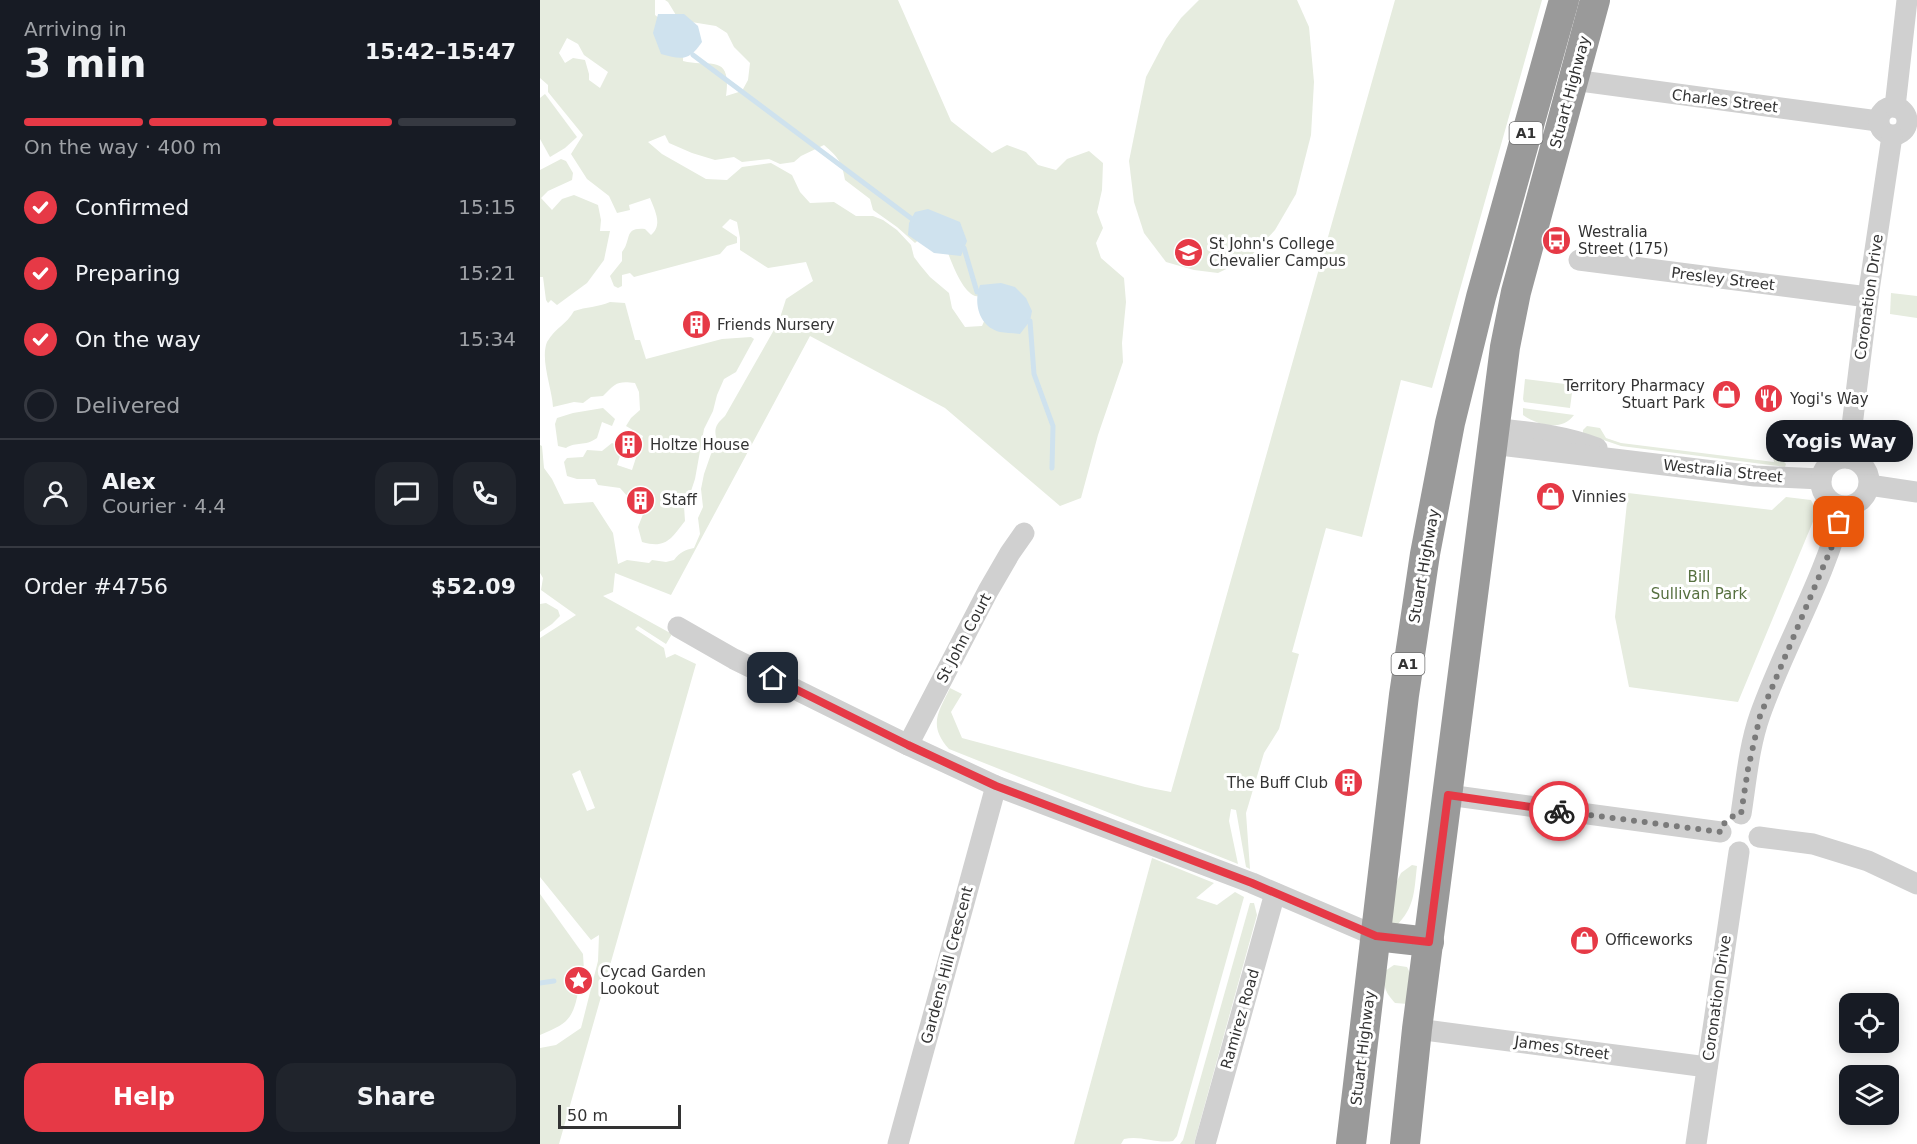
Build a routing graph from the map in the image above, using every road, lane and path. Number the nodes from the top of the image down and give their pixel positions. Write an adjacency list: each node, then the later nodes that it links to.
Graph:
1 (1564, 0): 4 (highway, Stuart Highway / A1)
2 (1595, 0): 5 (highway, Stuart Highway / A1)
3 (1906, 0): 6 (street, Coronation Drive)
4 (1543, 75): 5 (highway); 9 (highway, Stuart Highway / A1)
5 (1573, 80): 6 (street, Charles Street); 10 (highway, Stuart Highway / A1)
6 (1898, 122): 8 (street, Coronation Drive)
7 (1579, 260): 8 (street, Presley Street)
8 (1868, 297): 11 (street, Coronation Drive)
9 (1449, 431): 10 (highway, Westralia Street); 27 (highway, Stuart Highway / A1)
10 (1492, 436): 12 (street, Westralia Street); 20 (highway, Stuart Highway / A1)
11 (1848, 458): 12 (street); 13 (street)
12 (1821, 478): 15 (street)
13 (1869, 485): 14 (street); 15 (street)
14 (1917, 492)
15 (1844, 506): 21 (street)
16 (1024, 533): 18 (street, St John Court)
17 (678, 627): 18 (street)
18 (908, 745): 19 (street)
19 (996, 786): 26 (street); 31 (street, Gardens Hill Crescent)
20 (1448, 795): 22 (street); 28 (highway, Stuart Highway / A1)
21 (1741, 814): 22 (street); 23 (street)
22 (1721, 832): 24 (street)
23 (1760, 837): 24 (street); 25 (street)
24 (1739, 852): 30 (street, Coronation Drive)
25 (1917, 884)
26 (1275, 893): 27 (street); 32 (street, Ramirez Road)
27 (1376, 936): 28 (highway); 33 (highway, Stuart Highway / A1)
28 (1429, 942): 29 (highway, Stuart Highway / A1)
29 (1417, 1029): 30 (street, James Street); 34 (highway, Stuart Highway / A1)
30 (1707, 1068): 35 (street, Coronation Drive)
31 (898, 1144)
32 (1205, 1144)
33 (1351, 1144)
34 (1405, 1144)
35 (1696, 1144)

